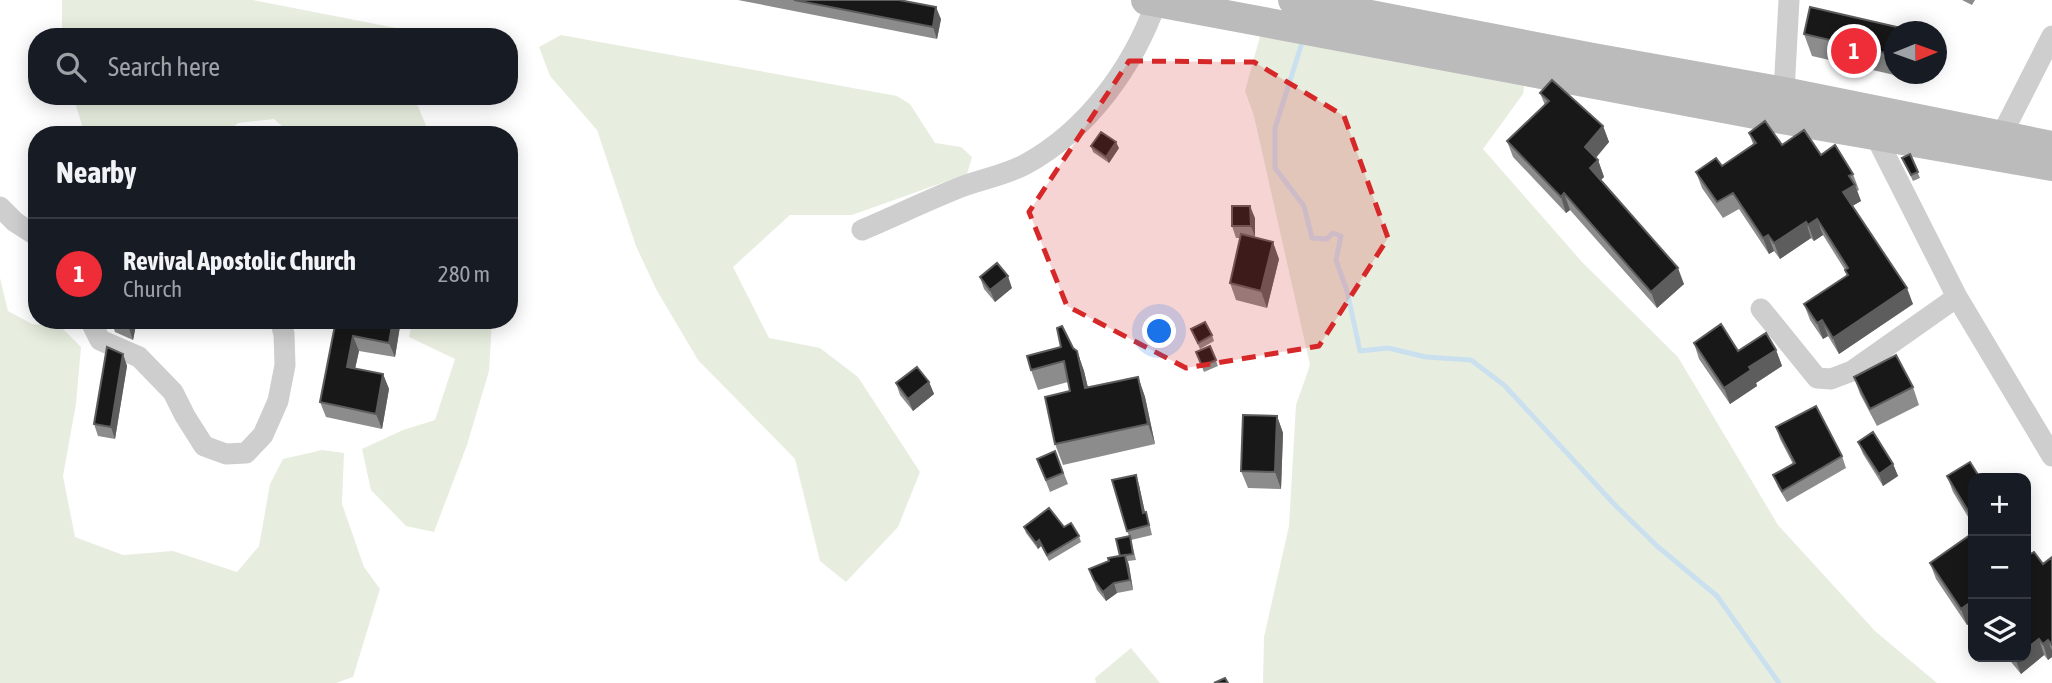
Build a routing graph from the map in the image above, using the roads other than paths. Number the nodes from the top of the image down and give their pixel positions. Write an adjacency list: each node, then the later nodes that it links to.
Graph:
1 (1789, 0): 6 (street)
2 (1153, 1): 3 (street); 13 (street)
3 (1295, 9): 4 (street)
4 (1341, 23): 6 (street); 8 (street)
5 (2052, 36): 7 (street)
6 (1784, 92): 7 (street)
7 (2002, 134): 9 (street)
8 (1875, 135): 10 (street); 14 (street)
9 (2052, 146)
10 (2052, 166)
11 (0, 207): 12 (street)
12 (28, 230)
13 (862, 230)
14 (1957, 297): 15 (street); 18 (street)
15 (1761, 309)
16 (94, 329): 17 (street)
17 (283, 329)
18 (2052, 456)

